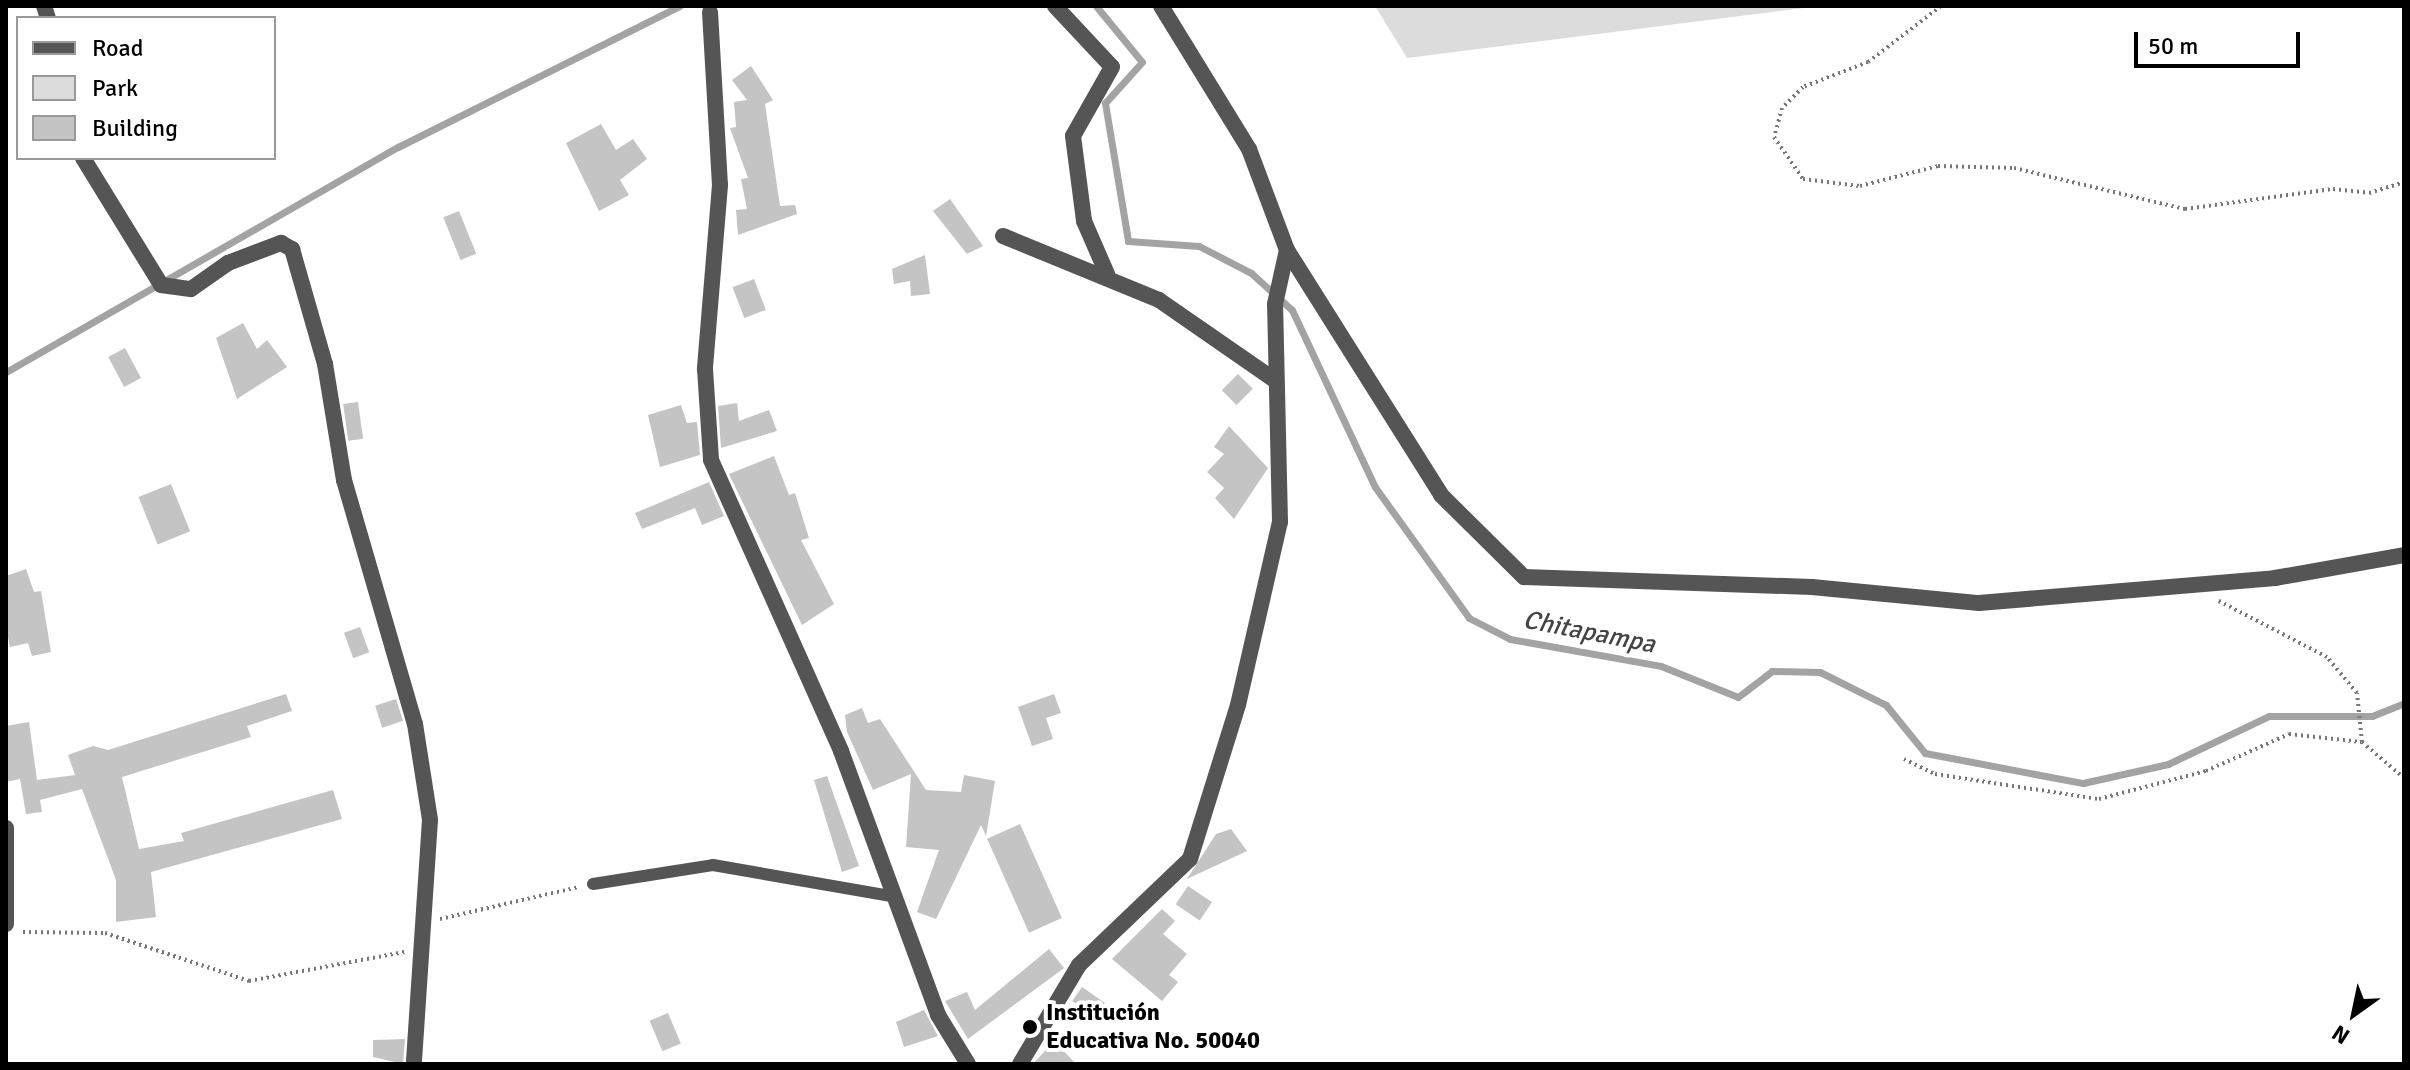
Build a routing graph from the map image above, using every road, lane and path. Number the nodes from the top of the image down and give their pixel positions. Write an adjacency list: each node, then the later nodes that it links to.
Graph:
1 (1055, 6): 9 (street)
2 (1161, 6): 8 (street)
3 (1941, 6): 6 (path)
4 (710, 12): 18 (street)
5 (84, 160): 20 (street)
6 (2404, 182)
7 (1003, 236): 9 (street)
8 (1284, 257): 10 (street); 12 (street)
9 (1107, 274): 10 (street)
10 (1273, 379): 25 (street)
11 (2404, 555): 12 (street)
12 (2189, 586): 13 (path)
13 (2362, 742): 14 (path); 15 (path)
14 (1904, 759)
15 (2404, 778)
16 (6, 828): 19 (street)
17 (593, 884): 18 (lane); 20 (path)
18 (891, 896): 24 (street)
19 (6, 924)
20 (426, 924): 22 (street)
21 (6, 932): 22 (path)
22 (426, 948): 23 (street)
23 (414, 1064)
24 (968, 1064)
25 (1020, 1064)

